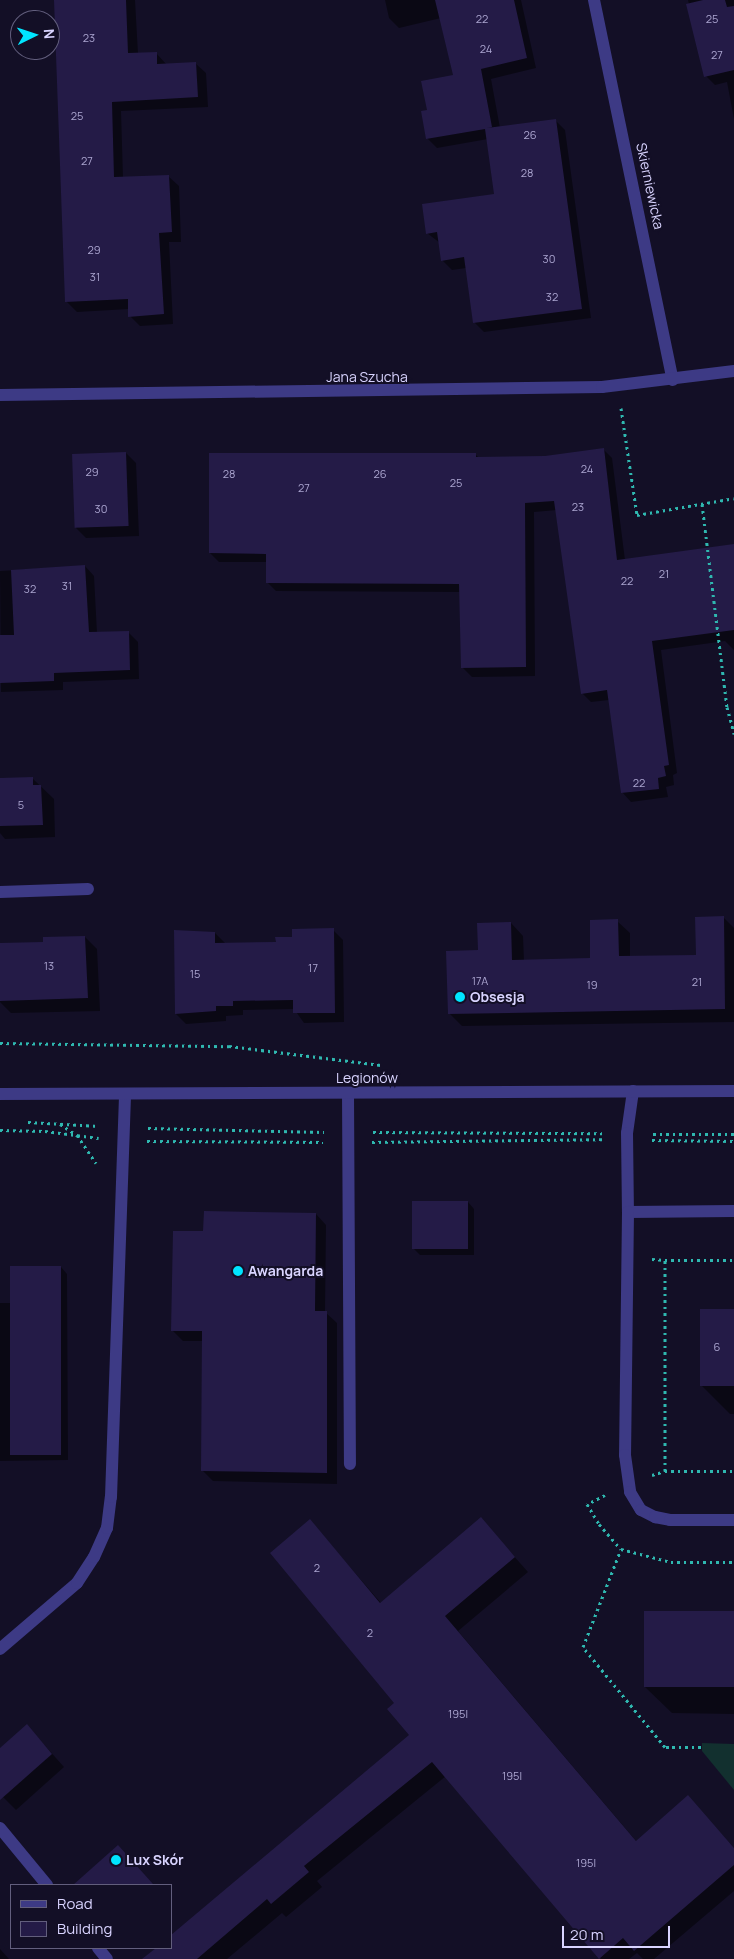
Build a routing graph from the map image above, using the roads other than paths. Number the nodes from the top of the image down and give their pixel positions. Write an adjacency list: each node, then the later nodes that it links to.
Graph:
1 (594, 0): 3 (street, Skierniewicka)
2 (734, 371): 3 (street, Jana Szucha)
3 (673, 380): 4 (street, Jana Szucha)
4 (0, 395)
5 (88, 889): 6 (street)
6 (0, 892)
7 (634, 1091): 8 (street, Legionów); 9 (street, Legionów); 13 (street)
8 (734, 1092)
9 (348, 1093): 11 (street, Legionów); 14 (street)
10 (0, 1094): 11 (street, Legionów)
11 (125, 1095): 16 (street)
12 (734, 1211): 13 (street)
13 (628, 1212): 15 (street)
14 (350, 1464)
15 (734, 1520)
16 (0, 1649)
17 (0, 1828): 18 (street)
18 (46, 1884)
19 (99, 1949): 20 (street)
20 (107, 1959)

